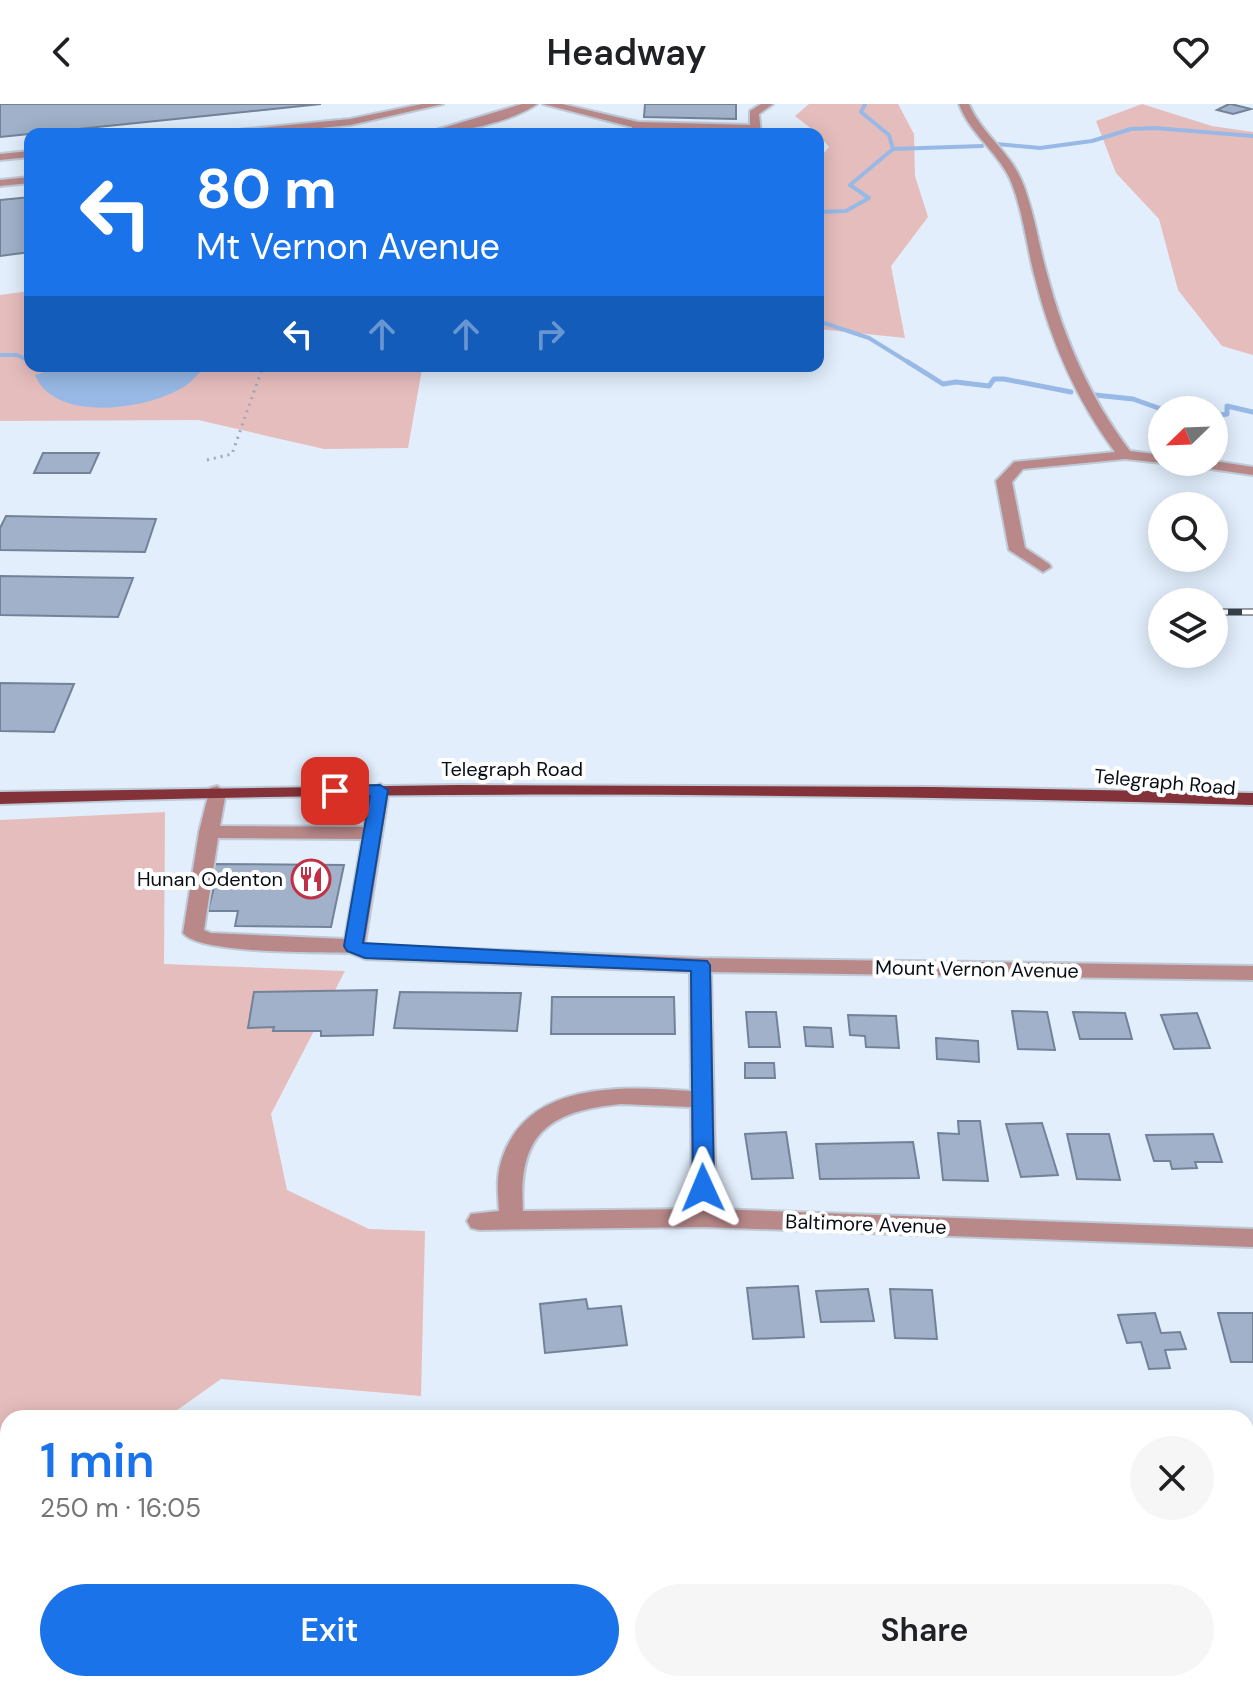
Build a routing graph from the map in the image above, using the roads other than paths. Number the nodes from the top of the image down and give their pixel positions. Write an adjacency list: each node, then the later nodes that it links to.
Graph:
1 (438, 104): 6 (street)
2 (532, 104): 7 (street)
3 (548, 104): 8 (street)
4 (768, 104): 9 (street)
5 (964, 104): 14 (street)
6 (289, 128)
7 (453, 128)
8 (631, 128)
9 (756, 128)
10 (24, 155): 11 (street)
11 (0, 157)
12 (24, 181): 13 (street)
13 (0, 183)
14 (1125, 455): 15 (street); 18 (street)
15 (1148, 457)
16 (1228, 467): 17 (street)
17 (1253, 471)
18 (1043, 567)
19 (380, 790): 20 (main road, Telegraph Road); 21 (main road, Telegraph Road); 26 (street)
20 (217, 792): 22 (main road, Telegraph Road); 25 (street)
21 (1025, 793): 23 (main road, Telegraph Road); 24 (main road, Telegraph Road)
22 (0, 798)
23 (1253, 799)
24 (1253, 811)
25 (209, 832): 26 (street); 27 (street, Mount Vernon Avenue)
26 (373, 833): 27 (street)
27 (360, 949): 28 (street, Mount Vernon Avenue)
28 (700, 965): 29 (street, Mount Vernon Avenue); 30 (street)
29 (1253, 973)
30 (702, 1100): 31 (street); 32 (street)
31 (704, 1218): 32 (street, Baltimore Avenue); 34 (street, Baltimore Avenue)
32 (511, 1220): 33 (street, Baltimore Avenue)
33 (479, 1221)
34 (1253, 1238)

